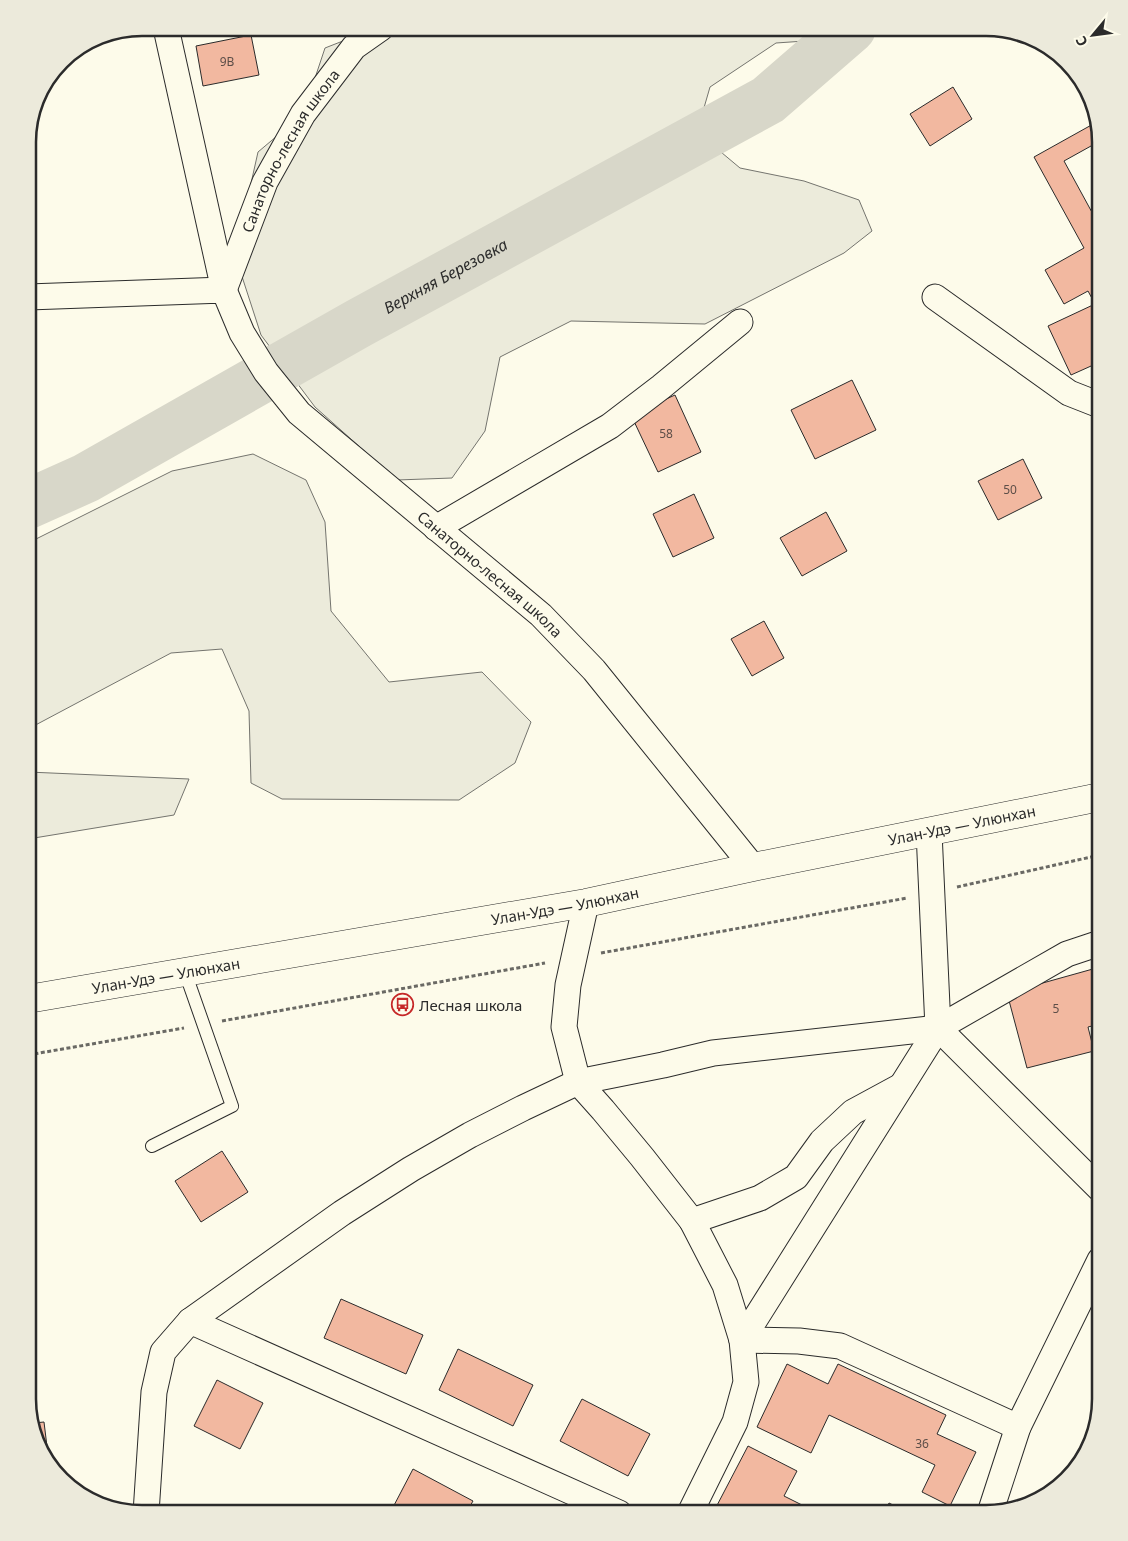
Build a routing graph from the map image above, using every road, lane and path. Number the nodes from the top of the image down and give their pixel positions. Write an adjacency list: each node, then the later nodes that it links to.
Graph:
1 (168, 36): 3 (street)
2 (370, 36): 3 (street, Санаторно-лесная школа)
3 (224, 290): 4 (street); 8 (street, Санаторно-лесная школа)
4 (36, 297)
5 (935, 297): 7 (street)
6 (740, 322): 8 (street)
7 (1092, 402)
8 (436, 528): 11 (street, Санаторно-лесная школа)
9 (1092, 799): 10 (main road, Улан-Удэ — Улюнхан)
10 (928, 832): 11 (main road, Улан-Удэ — Улюнхан); 16 (street)
11 (753, 867): 12 (main road, Улан-Удэ — Улюнхан)
12 (586, 903): 14 (main road, Улан-Удэ — Улюнхан); 17 (street)
13 (1092, 946): 16 (street)
14 (185, 972): 15 (main road, Улан-Удэ — Улюнхан); 19 (lane)
15 (36, 998)
16 (938, 1028): 17 (street); 18 (street); 20 (street)
17 (578, 1082): 21 (street); 23 (street)
18 (902, 1085): 21 (street); 24 (street)
19 (152, 1146)
20 (1092, 1181)
21 (692, 1221): 24 (street)
22 (1092, 1276): 25 (street)
23 (190, 1321): 26 (street); 27 (street)
24 (742, 1340): 25 (street); 28 (street)
25 (1018, 1427): 29 (street)
26 (147, 1505)
27 (601, 1505)
28 (694, 1505)
29 (992, 1505)

